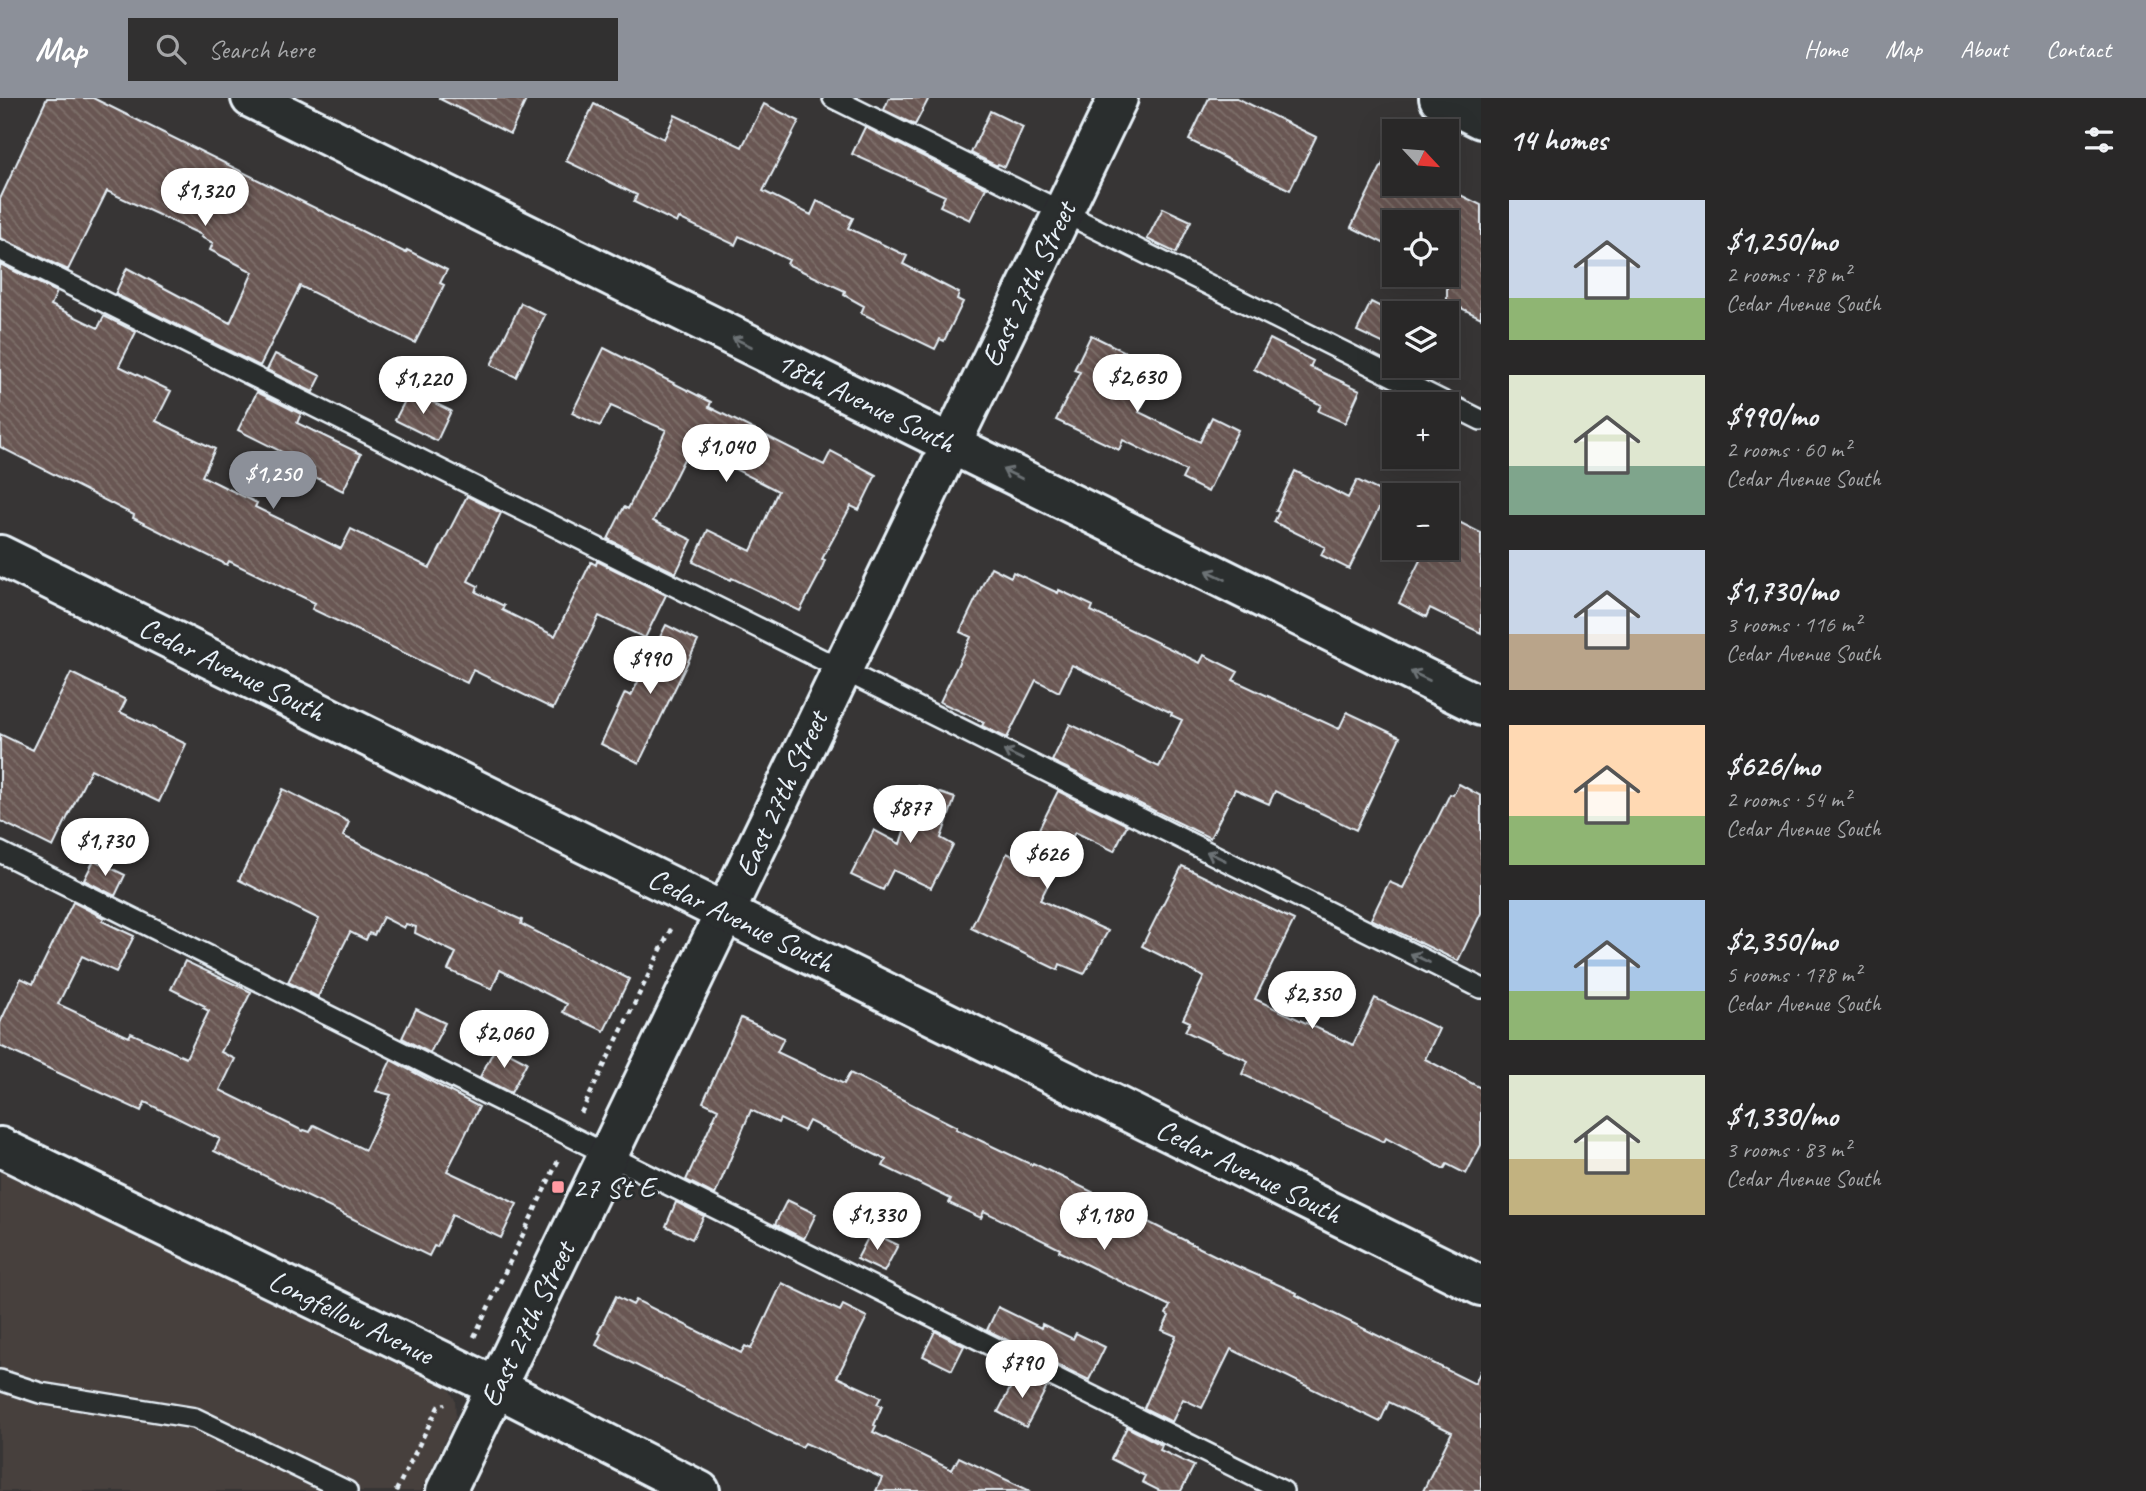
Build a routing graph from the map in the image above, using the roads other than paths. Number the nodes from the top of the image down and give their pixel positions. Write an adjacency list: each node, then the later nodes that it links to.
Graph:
1 (251, 98): 9 (street, 18th Avenue South, one-way to 1)
2 (833, 98): 6 (lane)
3 (1118, 98): 6 (street, East 27th Street)
4 (1439, 98): 5 (street)
5 (1481, 119)
6 (1064, 212): 8 (lane); 9 (street, East 27th Street)
7 (0, 250): 11 (lane)
8 (1481, 420)
9 (951, 443): 11 (street, East 27th Street); 12 (street, 18th Avenue South, one-way to 9)
10 (0, 555): 14 (street, Cedar Avenue South)
11 (841, 669): 14 (street, East 27th Street); 15 (lane, one-way to 11)
12 (1481, 706)
13 (0, 852): 17 (lane)
14 (725, 912): 17 (street, East 27th Street); 18 (street, Cedar Avenue South)
15 (1481, 988)
16 (0, 1147): 20 (street, Longfellow Avenue)
17 (608, 1156): 20 (street, East 27th Street); 24 (lane)
18 (1481, 1286)
19 (0, 1380): 21 (lane)
20 (496, 1387): 22 (street, East 27th Street); 23 (street, Longfellow Avenue)
21 (347, 1491)
22 (446, 1491)
23 (700, 1491)
24 (1283, 1491)

